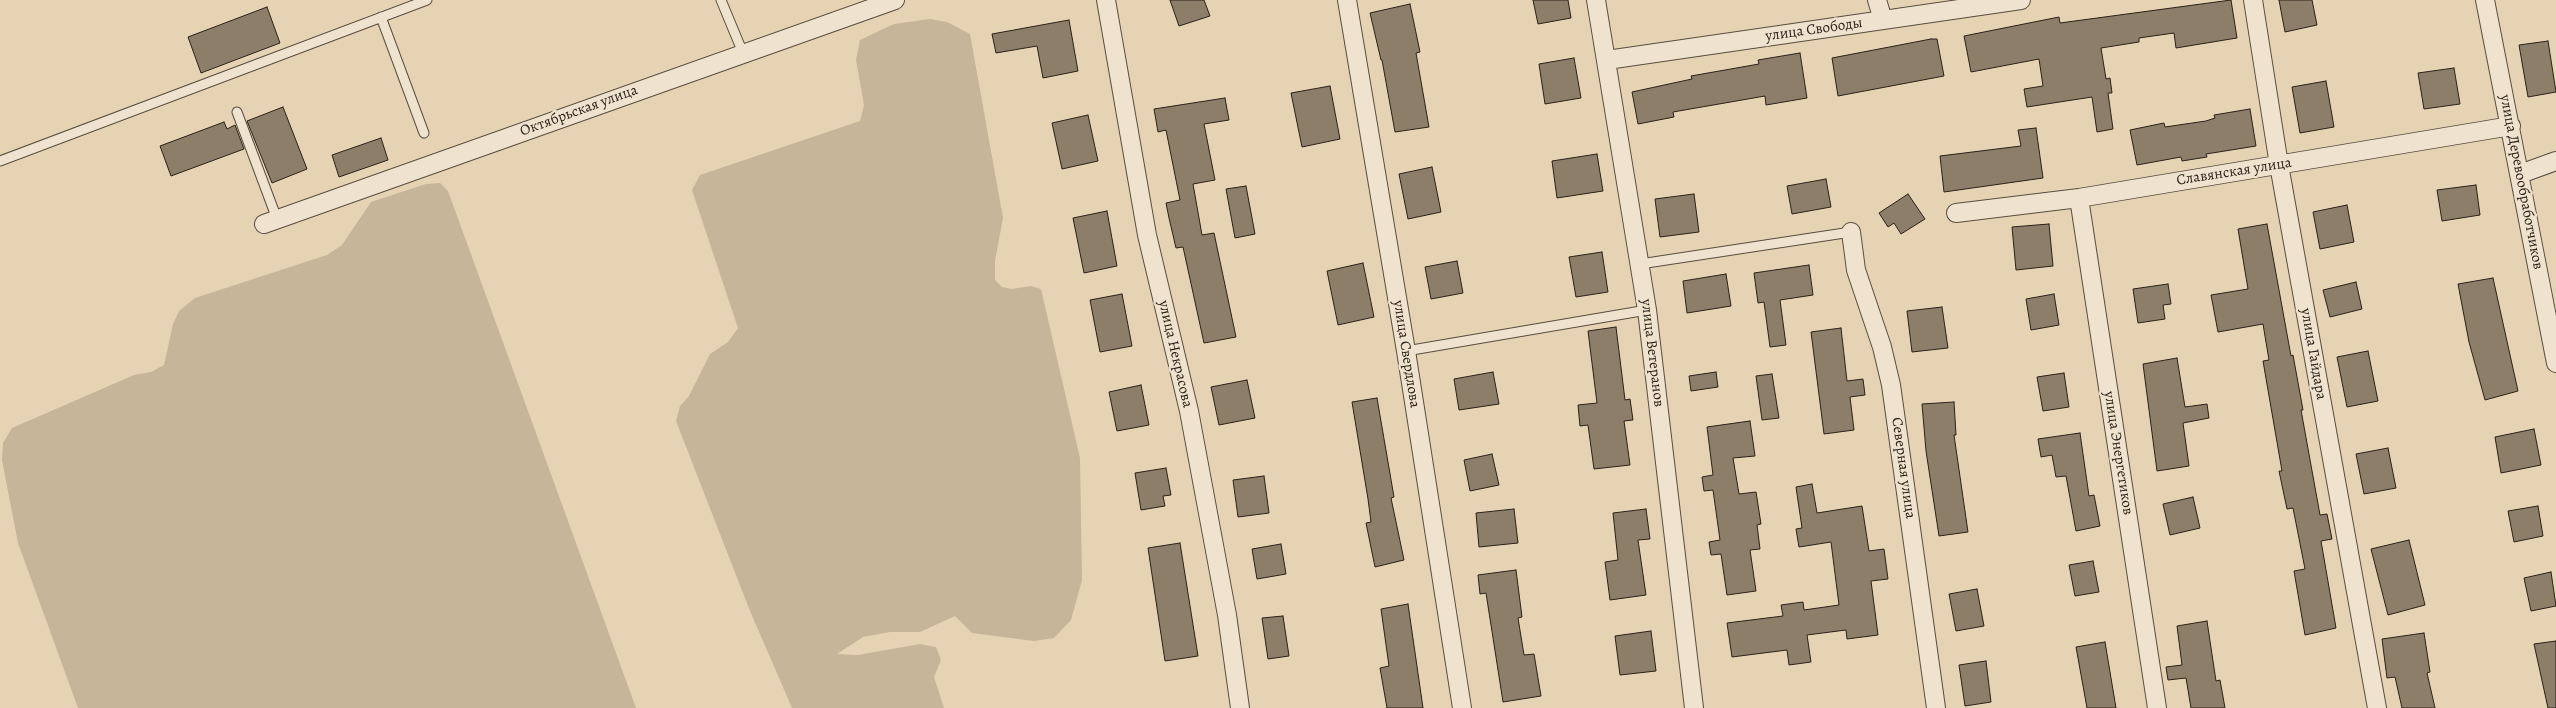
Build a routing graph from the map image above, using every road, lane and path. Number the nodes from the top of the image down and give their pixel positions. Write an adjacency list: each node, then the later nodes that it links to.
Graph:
1 (427, 0): 11 (lane)
2 (721, 0): 13 (lane)
3 (895, 0): 13 (street, Октябрьская улица)
4 (1106, 0): 30 (street, улица Некрасова)
5 (1346, 0): 28 (street, улица Свердлова)
6 (1596, 0): 14 (street, улица Ветеранов)
7 (1877, 0): 12 (street)
8 (2021, 0): 12 (street, улица Свободы)
9 (2253, 0): 20 (street, улица Гайдара)
10 (2486, 0): 16 (street, улица Деревообработчиков)
11 (381, 17): 17 (lane); 18 (lane)
12 (1883, 20): 14 (street, улица Свободы)
13 (743, 53): 24 (street, Октябрьская улица)
14 (1606, 60): 26 (street, улица Ветеранов)
15 (237, 112): 24 (lane)
16 (2511, 126): 20 (street, Славянская улица); 21 (street, улица Деревообработчиков)
17 (424, 133)
18 (0, 161)
19 (2556, 161): 21 (street)
20 (2279, 165): 22 (street, Славянская улица); 35 (street, улица Гайдара)
21 (2520, 174): 29 (street, улица Деревообработчиков)
22 (2079, 198): 23 (street, Славянская улица); 34 (street, улица Энергетиков)
23 (1956, 213)
24 (270, 222)
25 (1851, 232): 26 (lane); 33 (street, Северная улица)
26 (1640, 264): 27 (street, улица Ветеранов)
27 (1647, 310): 28 (lane); 32 (street, улица Ветеранов)
28 (1406, 351): 31 (street, улица Свердлова)
29 (2556, 363)
30 (1240, 708)
31 (1462, 708)
32 (1694, 708)
33 (1936, 708)
34 (2157, 708)
35 (2377, 708)

